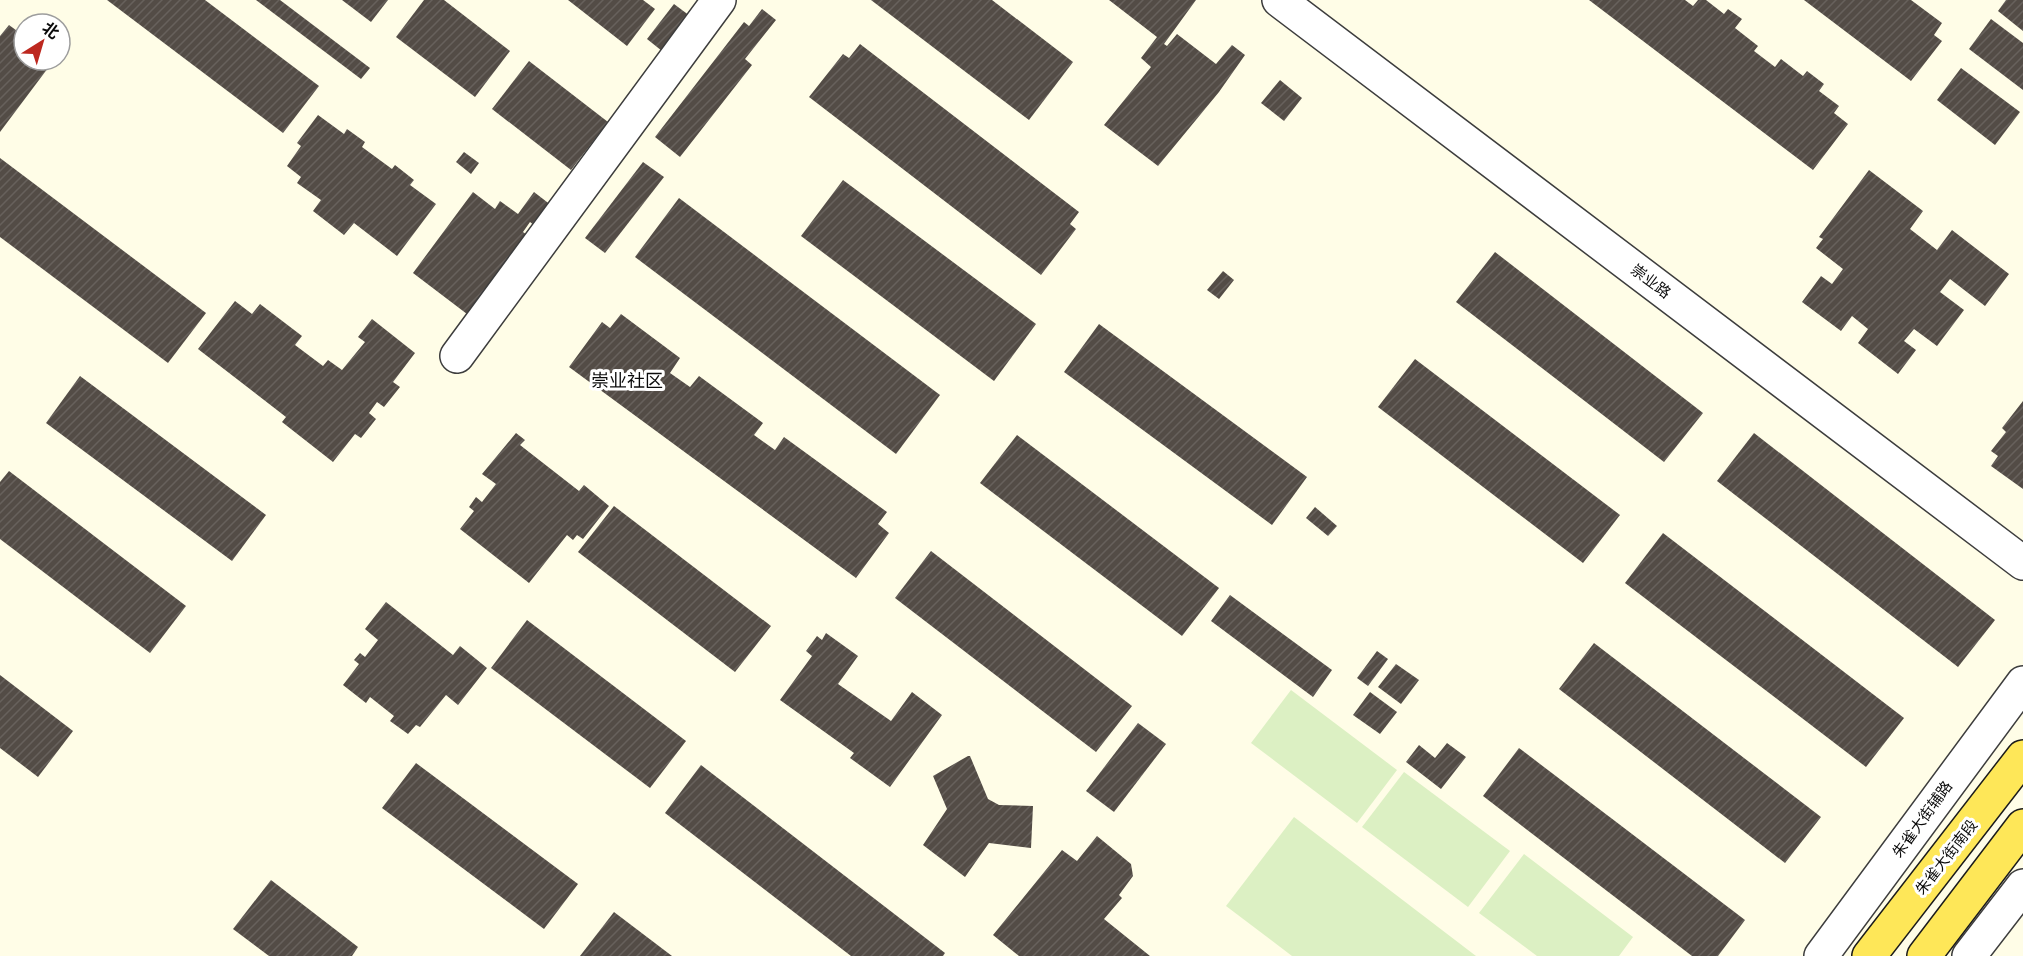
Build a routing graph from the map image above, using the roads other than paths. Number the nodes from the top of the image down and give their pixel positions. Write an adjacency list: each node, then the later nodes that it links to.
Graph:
1 (719, 0): 3 (street)
2 (1279, 0): 4 (street, 崇业路)
3 (457, 356)
4 (2023, 563)
5 (2023, 683): 9 (street, 朱雀大街辅路)
6 (2023, 757): 10 (main road, 朱雀大街南段)
7 (2023, 826): 11 (main road)
8 (2023, 886): 12 (street)
9 (1821, 956)
10 (1869, 956)
11 (1924, 956)
12 (1969, 956)

